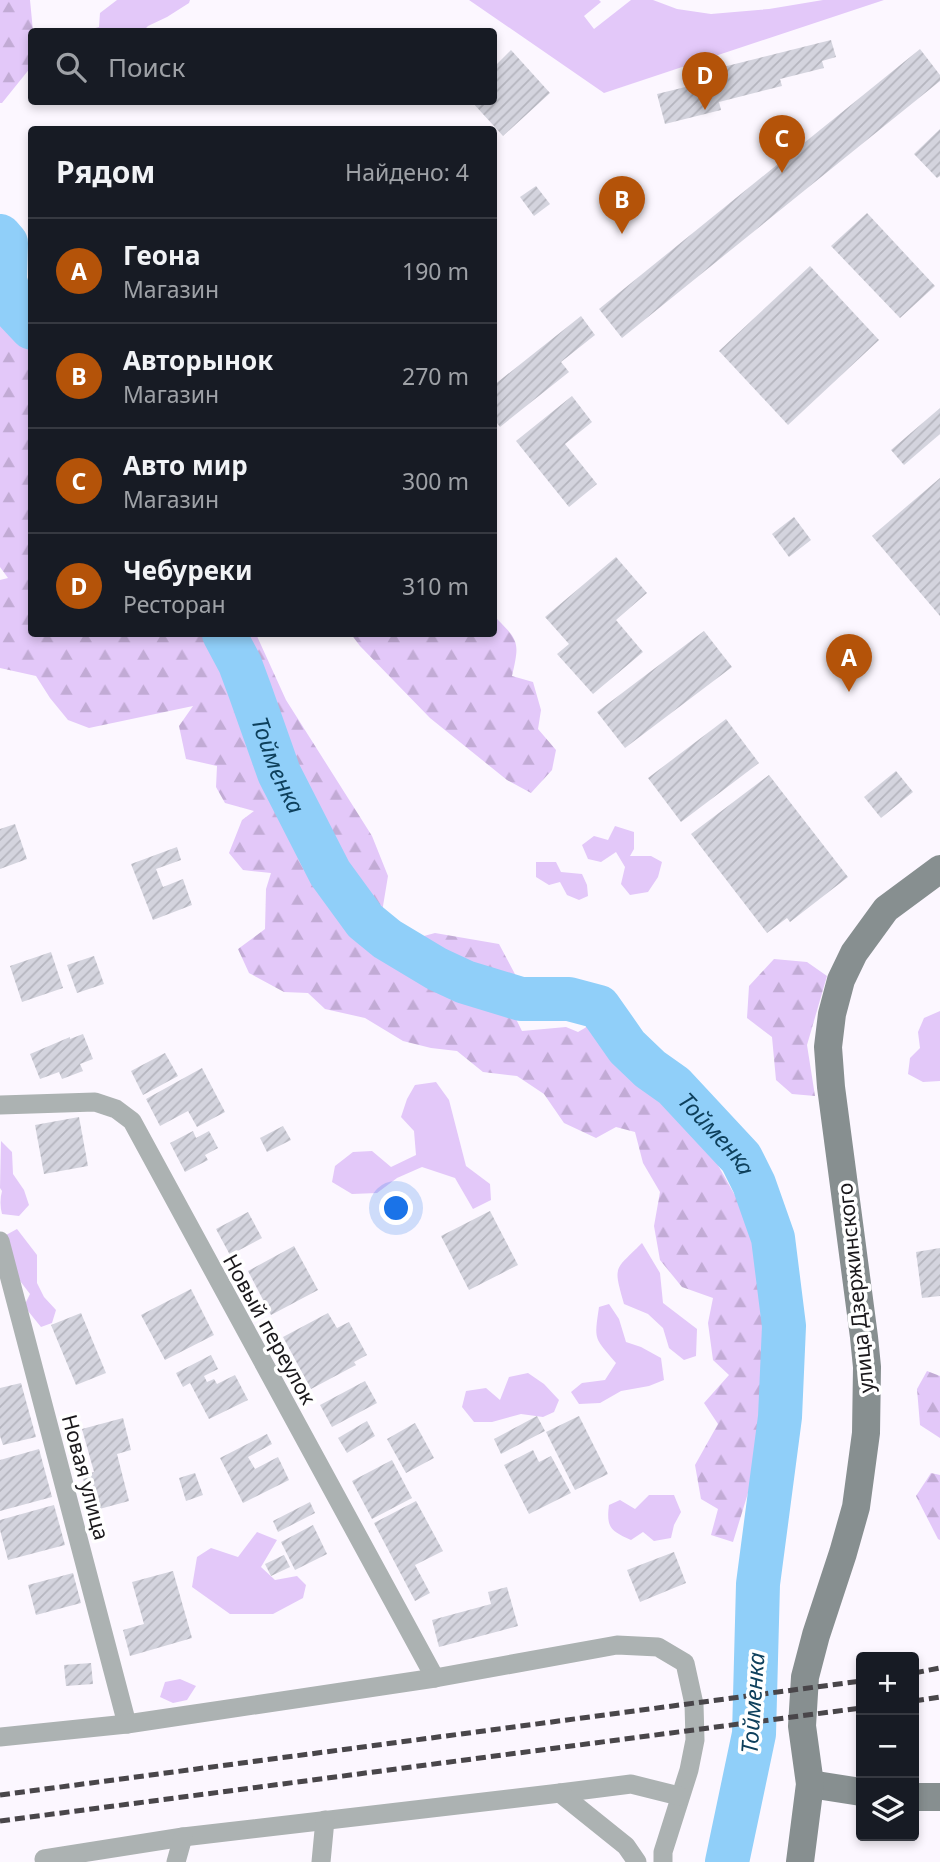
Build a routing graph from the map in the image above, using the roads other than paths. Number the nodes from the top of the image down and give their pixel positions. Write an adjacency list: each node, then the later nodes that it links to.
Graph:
1 (940, 869): 7 (street, улица Дзержинского)
2 (0, 1105): 4 (street, Новый переулок)
3 (0, 1241): 5 (street, Новая улица)
4 (435, 1678): 5 (street); 10 (street)
5 (127, 1724): 6 (street)
6 (0, 1737)
7 (810, 1784): 8 (street); 20 (street, улица Дзержинского)
8 (856, 1791)
9 (560, 1793): 10 (street); 13 (street); 18 (street)
10 (679, 1796): 19 (street)
11 (919, 1797): 12 (street)
12 (940, 1797)
13 (326, 1820): 14 (street); 17 (street)
14 (183, 1837): 15 (street); 16 (street)
15 (44, 1859)
16 (176, 1862)
17 (321, 1862)
18 (637, 1862)
19 (663, 1862)
20 (800, 1862)

